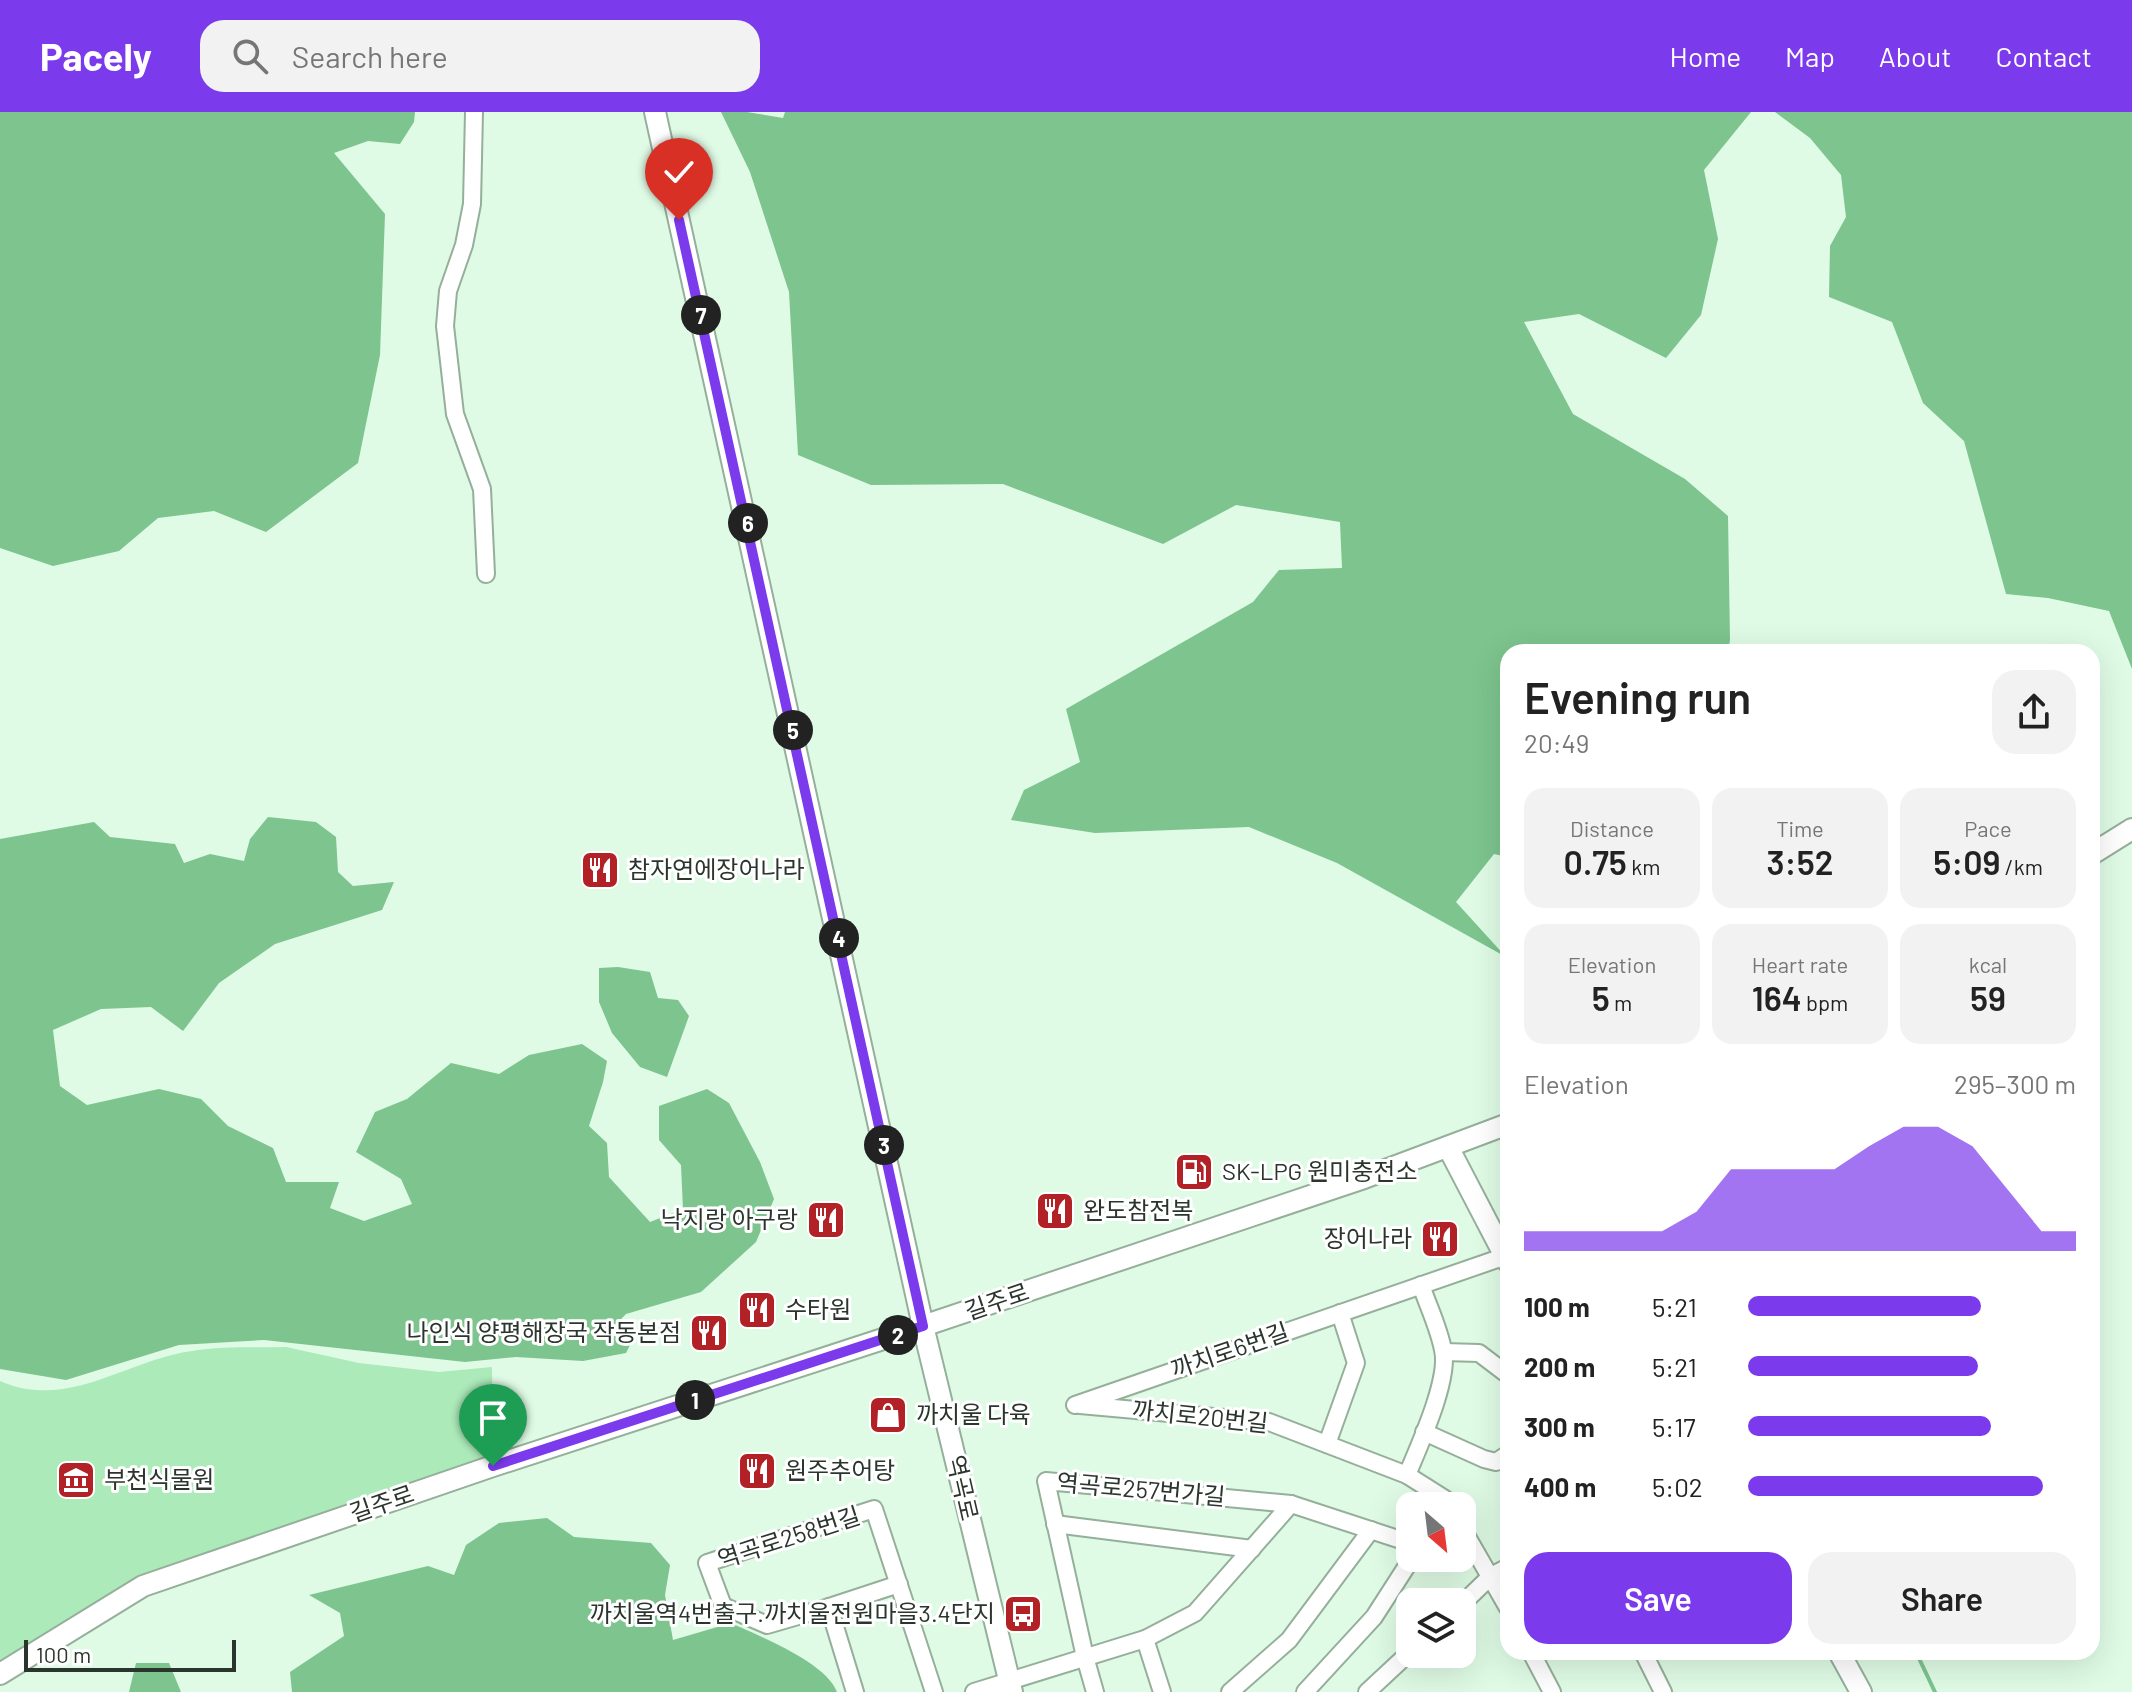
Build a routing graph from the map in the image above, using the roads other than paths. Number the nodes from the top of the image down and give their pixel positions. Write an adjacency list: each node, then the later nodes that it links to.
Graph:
1 (474, 112): 3 (street)
2 (655, 112): 12 (street, 역곡로)
3 (486, 574)
4 (2132, 829): 5 (street)
5 (2100, 849)
6 (1500, 1127): 7 (street, 길주로)
7 (1448, 1147): 8 (street); 12 (street, 길주로)
8 (1500, 1247)
9 (1500, 1261): 10 (street, 까치로6번길)
10 (1421, 1285): 11 (street, 까치로6번길); 13 (street)
11 (1340, 1313): 15 (street, 까치로6번길); 17 (street)
12 (923, 1326): 40 (street, 길주로); 41 (street, 역곡로)
13 (1444, 1352): 14 (street); 16 (street)
14 (1500, 1369)
15 (1075, 1405): 17 (street, 까치로20번길)
16 (1424, 1432): 18 (street); 19 (street)
17 (1327, 1444): 19 (street, 까치로20번길)
18 (1500, 1459)
19 (1407, 1475): 20 (street, 까치로20번길)
20 (1434, 1492)
21 (1291, 1504): 22 (street, 역곡로257번가길); 23 (street, 역곡로257번가길); 25 (street)
22 (1055, 1524): 25 (street); 35 (street, 역곡로257번가길)
23 (1371, 1530): 24 (street, 역곡로257번가길); 47 (street)
24 (1396, 1538)
25 (1252, 1549): 34 (street)
26 (1476, 1551): 29 (street)
27 (1500, 1571): 29 (street)
28 (1403, 1572): 48 (street)
29 (1491, 1576): 31 (street); 32 (street)
30 (899, 1584): 33 (street); 33 (street, 역곡로258번길); 43 (street, 역곡로258번길)
31 (1476, 1590)
32 (1500, 1593)
33 (829, 1607): 42 (street)
34 (1145, 1639): 35 (street); 46 (street)
35 (1085, 1657): 41 (street); 45 (street, 역곡로257번가길)
36 (1535, 1660): 50 (street)
37 (1647, 1660): 51 (street)
38 (1843, 1660): 52 (street)
39 (1396, 1665): 49 (street)
40 (0, 1674)
41 (1010, 1686): 44 (street)
42 (855, 1692)
43 (934, 1692)
44 (974, 1692)
45 (1095, 1692)
46 (1162, 1692)
47 (1230, 1692)
48 (1305, 1692)
49 (1367, 1692)
50 (1551, 1692)
51 (1663, 1692)
52 (1861, 1692)

